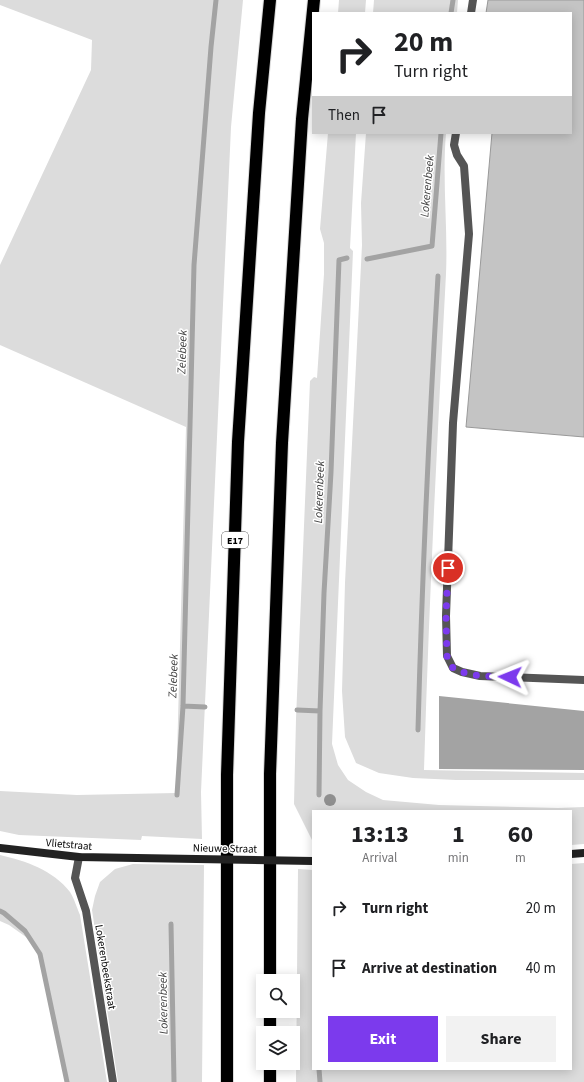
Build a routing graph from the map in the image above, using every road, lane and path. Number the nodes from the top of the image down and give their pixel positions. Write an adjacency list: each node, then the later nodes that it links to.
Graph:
1 (270, 0): 18 (highway, E17)
2 (314, 0): 4 (highway)
3 (472, 0): 5 (street)
4 (313, 12)
5 (471, 12)
6 (312, 20): 15 (highway)
7 (456, 134): 8 (street)
8 (584, 680)
9 (0, 848): 12 (street, Vlietstraat)
10 (584, 853): 11 (street)
11 (572, 854)
12 (79, 857): 13 (street, Vlietstraat); 17 (street, Lokerenbeekstraat)
13 (137, 858): 14 (street, Nieuwe Straat, bridge)
14 (312, 861)
15 (270, 974)
16 (270, 1070): 19 (highway)
17 (113, 1082)
18 (227, 1082)
19 (270, 1082)

